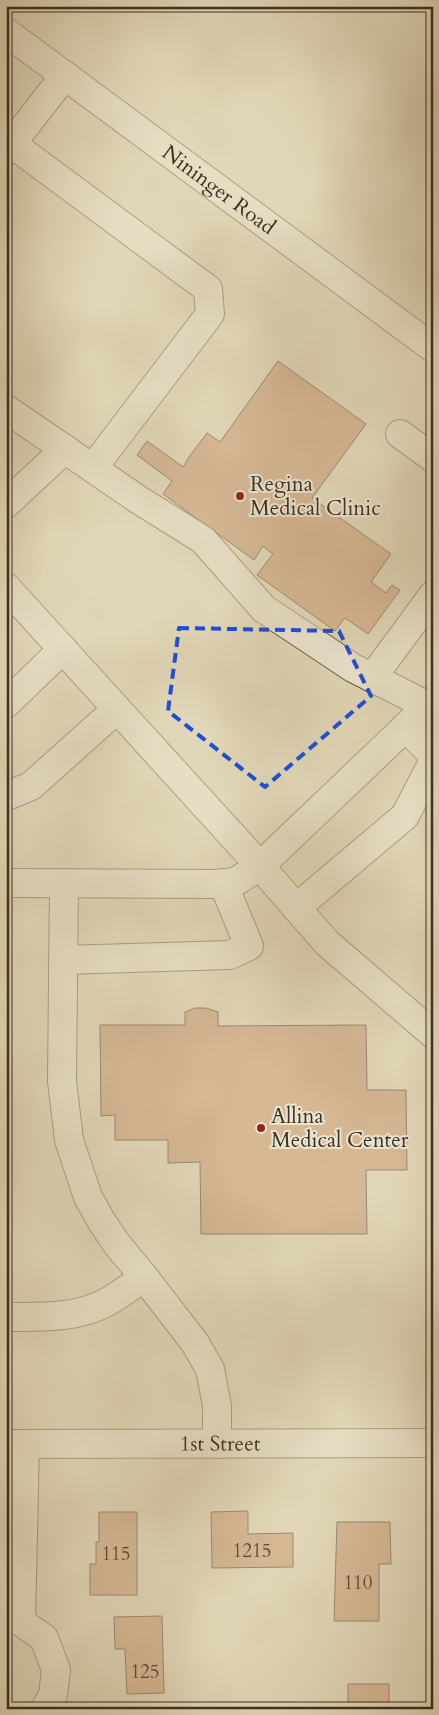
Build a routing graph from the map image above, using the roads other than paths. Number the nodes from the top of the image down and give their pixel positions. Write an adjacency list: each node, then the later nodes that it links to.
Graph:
1 (6, 32): 2 (street, Nininger Road)
2 (65, 75): 3 (street); 4 (street, Nininger Road)
3 (9, 147): 9 (street)
4 (433, 348)
5 (6, 409): 7 (street)
6 (400, 434): 8 (street)
7 (65, 449): 9 (street); 10 (street)
8 (433, 458)
9 (93, 468): 14 (street)
10 (6, 504)
11 (6, 587): 13 (street)
12 (433, 596): 14 (street)
13 (63, 649): 15 (street); 17 (street)
14 (372, 678): 16 (street)
15 (6, 704)
16 (430, 704): 18 (street)
17 (117, 709): 20 (street); 21 (street)
18 (406, 727): 19 (street); 21 (street)
19 (433, 761): 25 (street)
20 (6, 794)
21 (260, 866): 23 (street); 25 (street)
22 (6, 883): 24 (street)
23 (223, 883): 24 (street); 26 (street)
24 (64, 884): 26 (street)
25 (296, 908): 27 (street)
26 (63, 960): 28 (street)
27 (433, 1034)
28 (144, 1276): 29 (street); 32 (street)
29 (6, 1317)
30 (433, 1443): 32 (street, 1st Street)
31 (16, 1444): 32 (street, 1st Street); 33 (street)
32 (217, 1444)
33 (14, 1626): 34 (street)
34 (44, 1709)

